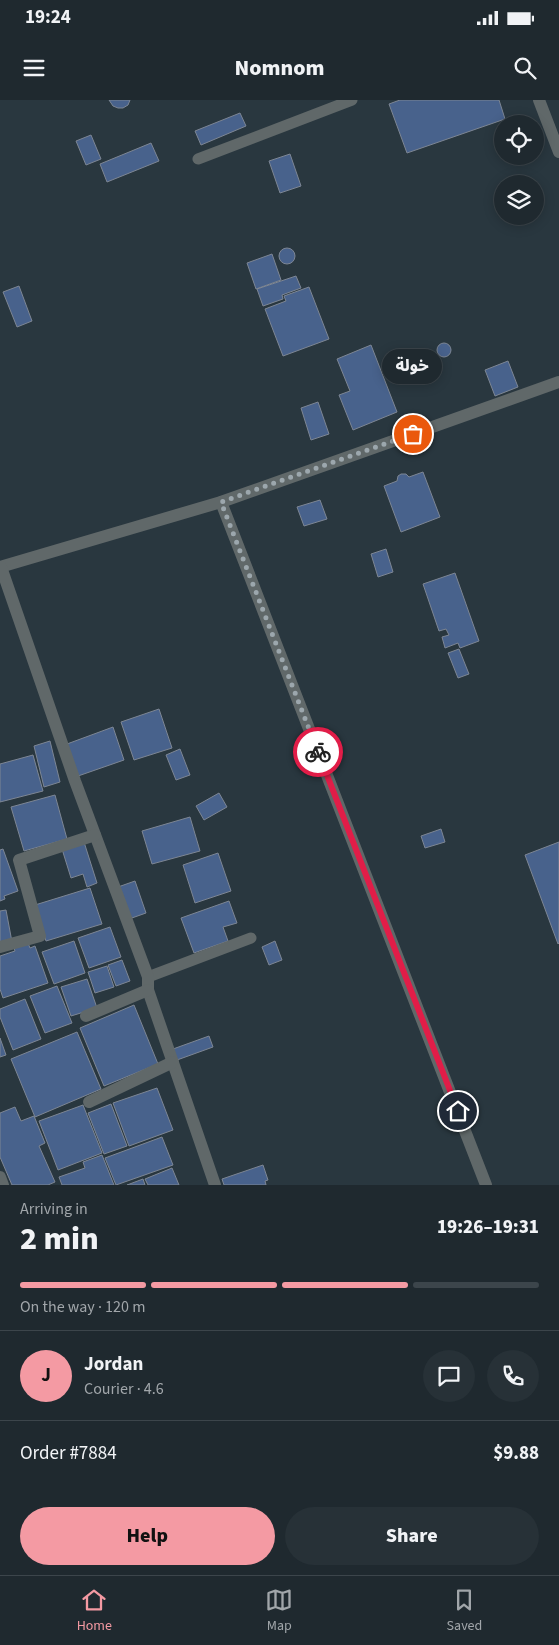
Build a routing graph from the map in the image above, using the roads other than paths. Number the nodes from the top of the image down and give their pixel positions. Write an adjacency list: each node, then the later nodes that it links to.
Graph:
1 (352, 100): 4 (lane)
2 (539, 100): 3 (street)
3 (559, 152)
4 (198, 159)
5 (559, 382): 6 (street)
6 (221, 502): 7 (street); 18 (street)
7 (0, 567): 8 (street)
8 (95, 835): 10 (street); 11 (street)
9 (251, 938): 11 (lane)
10 (0, 947)
11 (148, 984): 12 (street); 13 (street)
12 (86, 1016)
13 (173, 1062): 14 (street); 17 (street)
14 (89, 1102)
15 (0, 1177): 16 (street)
16 (3, 1185)
17 (215, 1185)
18 (486, 1185)

